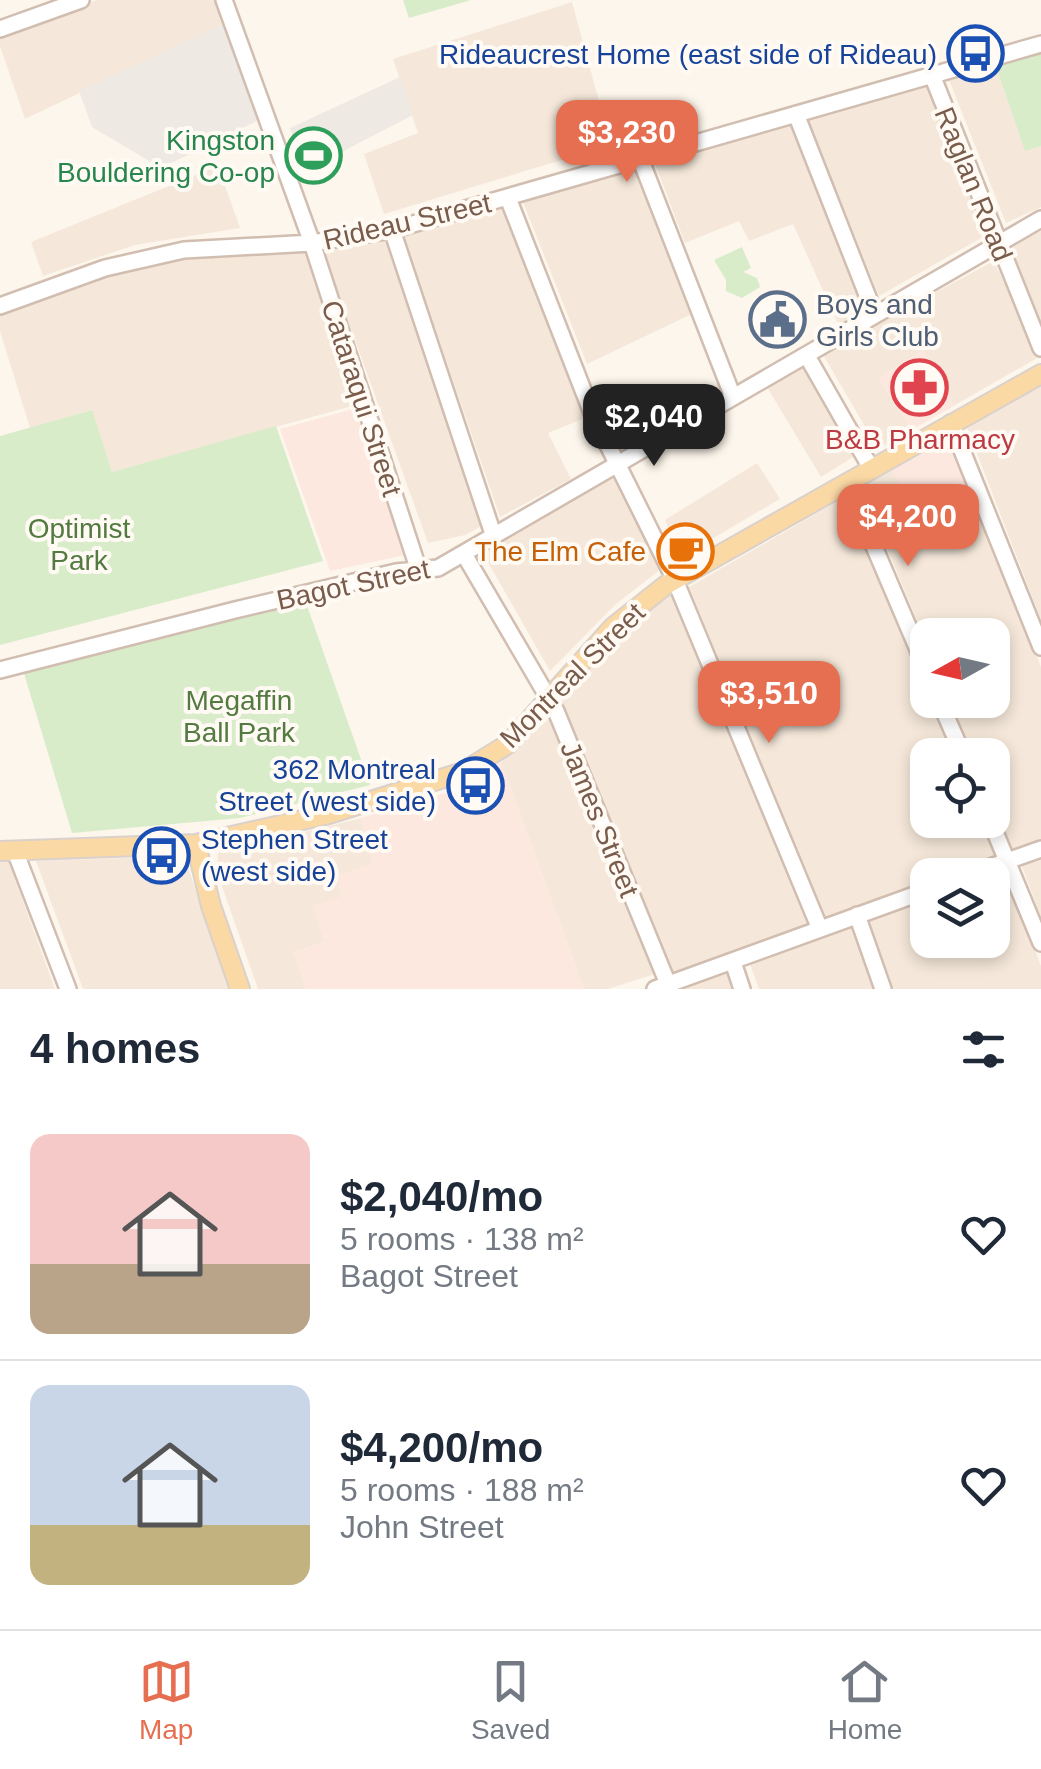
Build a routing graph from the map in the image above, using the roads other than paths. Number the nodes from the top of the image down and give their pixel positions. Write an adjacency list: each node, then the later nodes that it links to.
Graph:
1 (81, 0): 3 (street)
2 (224, 0): 11 (street, Cataraqui Street)
3 (0, 29)
4 (1041, 44): 5 (street, Rideau Street)
5 (932, 75): 6 (street, Rideau Street); 12 (street, Raglan Road)
6 (796, 114): 7 (street, Rideau Street); 14 (street)
7 (640, 158): 8 (street, Rideau Street); 18 (street)
8 (508, 198): 10 (street, Rideau Street); 20 (street)
9 (1041, 219): 12 (street, Bagot Street)
10 (392, 230): 11 (street, Rideau Street); 23 (street)
11 (312, 243): 13 (street, Rideau Street); 25 (street, Cataraqui Street)
12 (998, 243): 14 (street, Bagot Street); 15 (street, Raglan Road)
13 (0, 306)
14 (876, 315): 16 (street, Bagot Street)
15 (1041, 348)
16 (807, 356): 18 (street, Bagot Street); 21 (street)
17 (1041, 374): 19 (main road, Montreal Street)
18 (733, 397): 20 (street, Bagot Street)
19 (951, 423): 21 (main road, Montreal Street); 28 (street)
20 (616, 465): 23 (street, Bagot Street); 26 (street)
21 (871, 468): 22 (main road, Montreal Street)
22 (847, 483): 26 (main road, Montreal Street); 27 (street)
23 (494, 537): 24 (street, Bagot Street)
24 (464, 554): 25 (street, Bagot Street); 30 (street, James Street)
25 (419, 570): 29 (street, Bagot Street)
26 (675, 580): 30 (main road, Montreal Street); 38 (street)
27 (910, 630)
28 (1041, 647)
29 (0, 670)
30 (549, 699): 31 (main road, Montreal Street); 41 (street, James Street)
31 (196, 844): 33 (main road, Montreal Street); 43 (main road)
32 (1041, 849): 34 (street)
33 (7, 851): 42 (street)
34 (1010, 860)
35 (1010, 866): 39 (street)
36 (910, 896): 37 (street)
37 (857, 915): 38 (street); 45 (street)
38 (820, 929): 40 (street)
39 (1041, 943)
40 (733, 962): 41 (street); 44 (street)
41 (662, 987)
42 (68, 989)
43 (240, 989)
44 (742, 989)
45 (883, 989)

